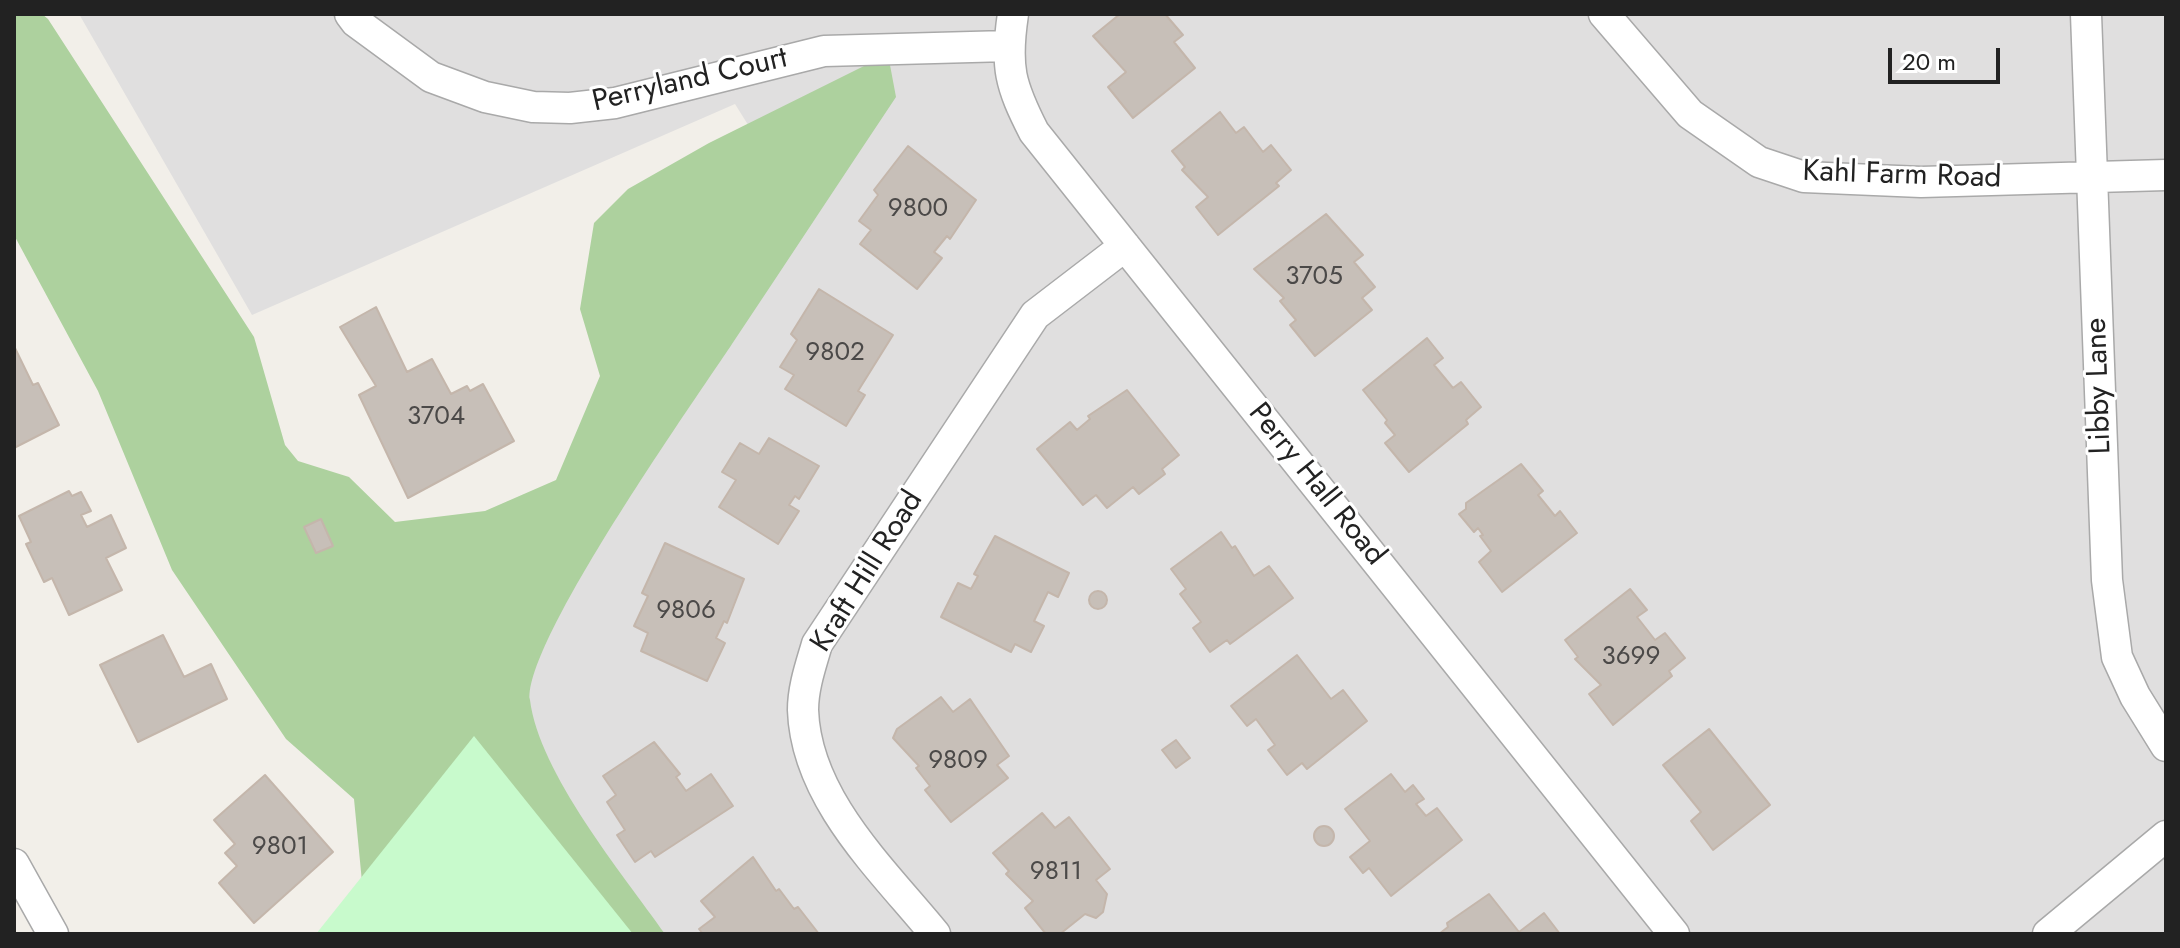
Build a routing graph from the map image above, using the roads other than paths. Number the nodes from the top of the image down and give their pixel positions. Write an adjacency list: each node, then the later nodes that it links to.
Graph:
1 (350, 14): 5 (street, Perryland Court)
2 (1013, 14): 5 (street, Perry Hall Road)
3 (1604, 14): 7 (street, Kahl Farm Road)
4 (2086, 14): 7 (street, Libby Lane)
5 (1008, 46): 8 (street, Perry Hall Road)
6 (2166, 175): 7 (street, Kahl Farm Road)
7 (2092, 178): 9 (street, Libby Lane)
8 (1125, 246): 13 (street, Kraft Hill Road); 14 (street, Perry Hall Road)
9 (2166, 746)
10 (2166, 836): 15 (street)
11 (14, 864): 12 (street)
12 (53, 934)
13 (935, 934)
14 (1674, 934)
15 (2048, 934)

